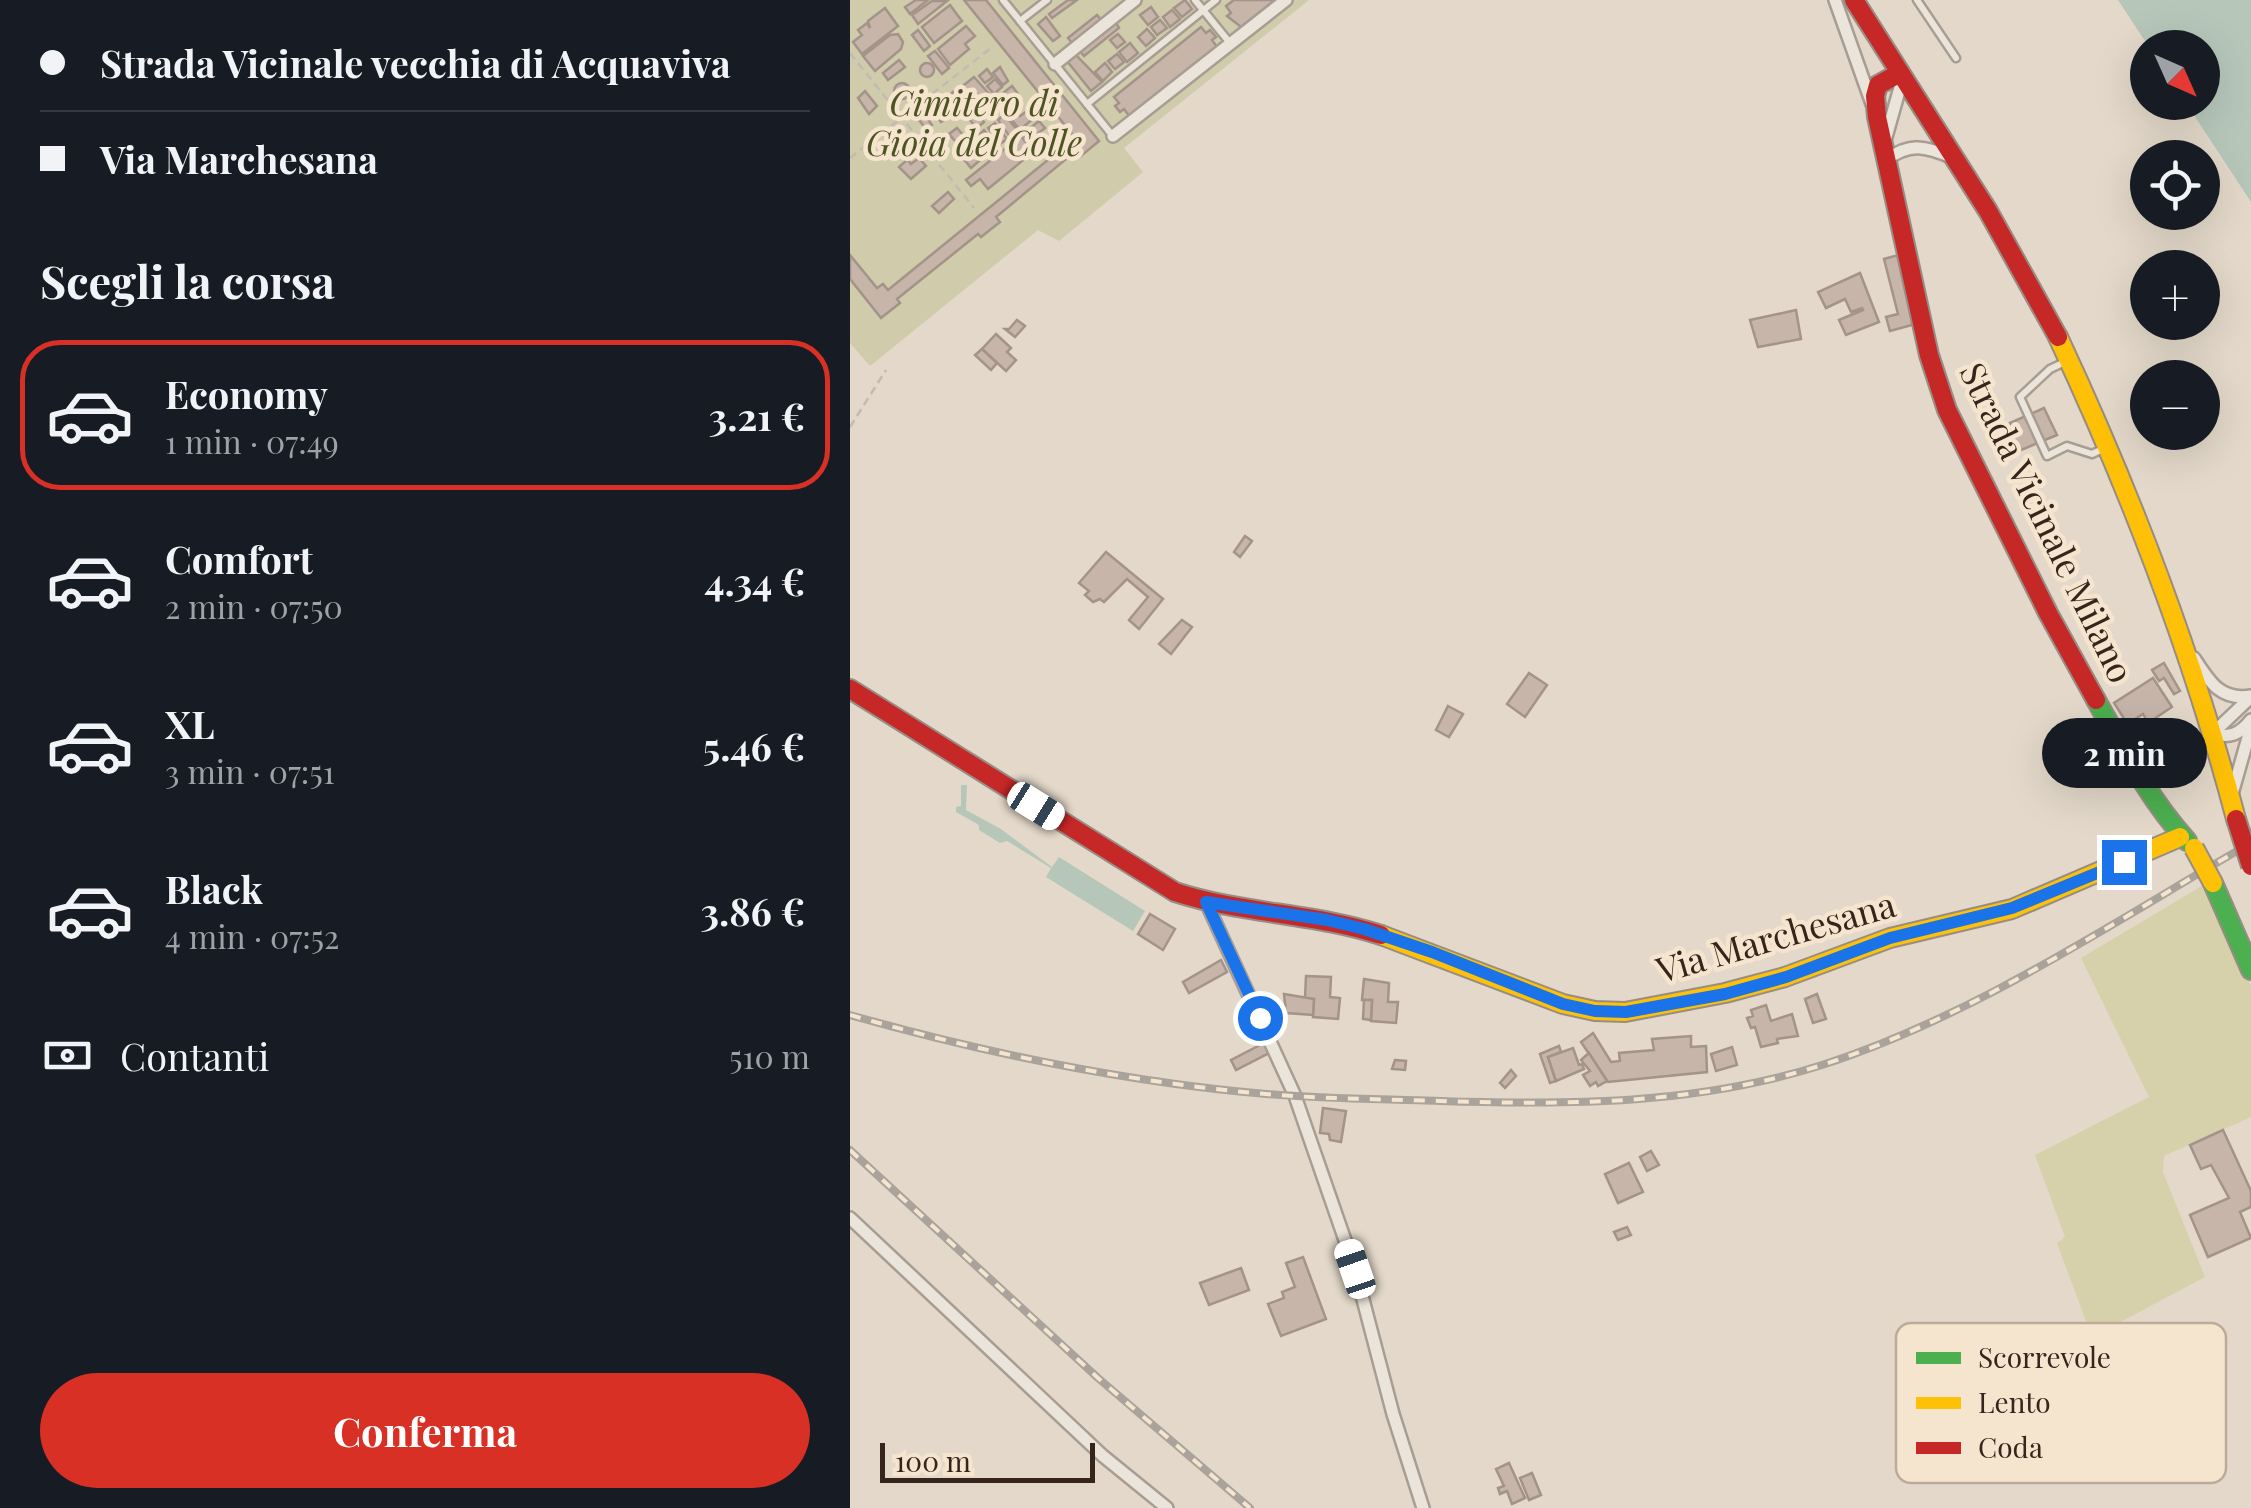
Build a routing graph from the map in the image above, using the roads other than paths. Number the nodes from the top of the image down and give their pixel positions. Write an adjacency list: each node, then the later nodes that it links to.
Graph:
1 (1002, 0): 11 (lane)
2 (1047, 0): 11 (lane)
3 (1136, 0): 14 (street)
4 (1195, 0): 10 (lane)
5 (1216, 0): 10 (lane)
6 (1286, 0): 12 (street)
7 (1835, 0): 17 (street)
8 (1854, 0): 15 (street)
9 (1917, 0): 13 (lane)
10 (1203, 10): 12 (lane); 16 (lane)
11 (1020, 22): 14 (lane)
12 (1230, 44): 18 (street)
13 (1956, 58)
14 (1055, 64): 16 (lane)
15 (1901, 75): 17 (street); 19 (street); 20 (street)
16 (1087, 104): 18 (lane)
17 (1877, 117): 20 (street, Strada Vicinale Milano)
18 (1113, 136)
19 (1953, 158): 20 (street); 21 (street)
20 (1885, 161): 29 (street, Strada Vicinale Milano)
21 (2068, 360): 22 (street); 22 (lane)
22 (2108, 447): 23 (street)
23 (2184, 642): 25 (street); 27 (street)
24 (850, 690): 31 (street, Via Marchesana)
25 (2251, 697): 27 (street)
26 (2251, 724): 27 (street); 28 (street)
27 (2212, 733): 28 (street)
28 (2231, 798): 30 (street, bridge)
29 (2187, 842): 31 (street, Via Marchesana); 32 (street, Strada Vicinale Milano, bridge)
30 (2251, 866)
31 (1206, 902): 35 (street)
32 (2251, 970)
33 (850, 1218): 34 (street)
34 (1167, 1508)
35 (1423, 1508)

